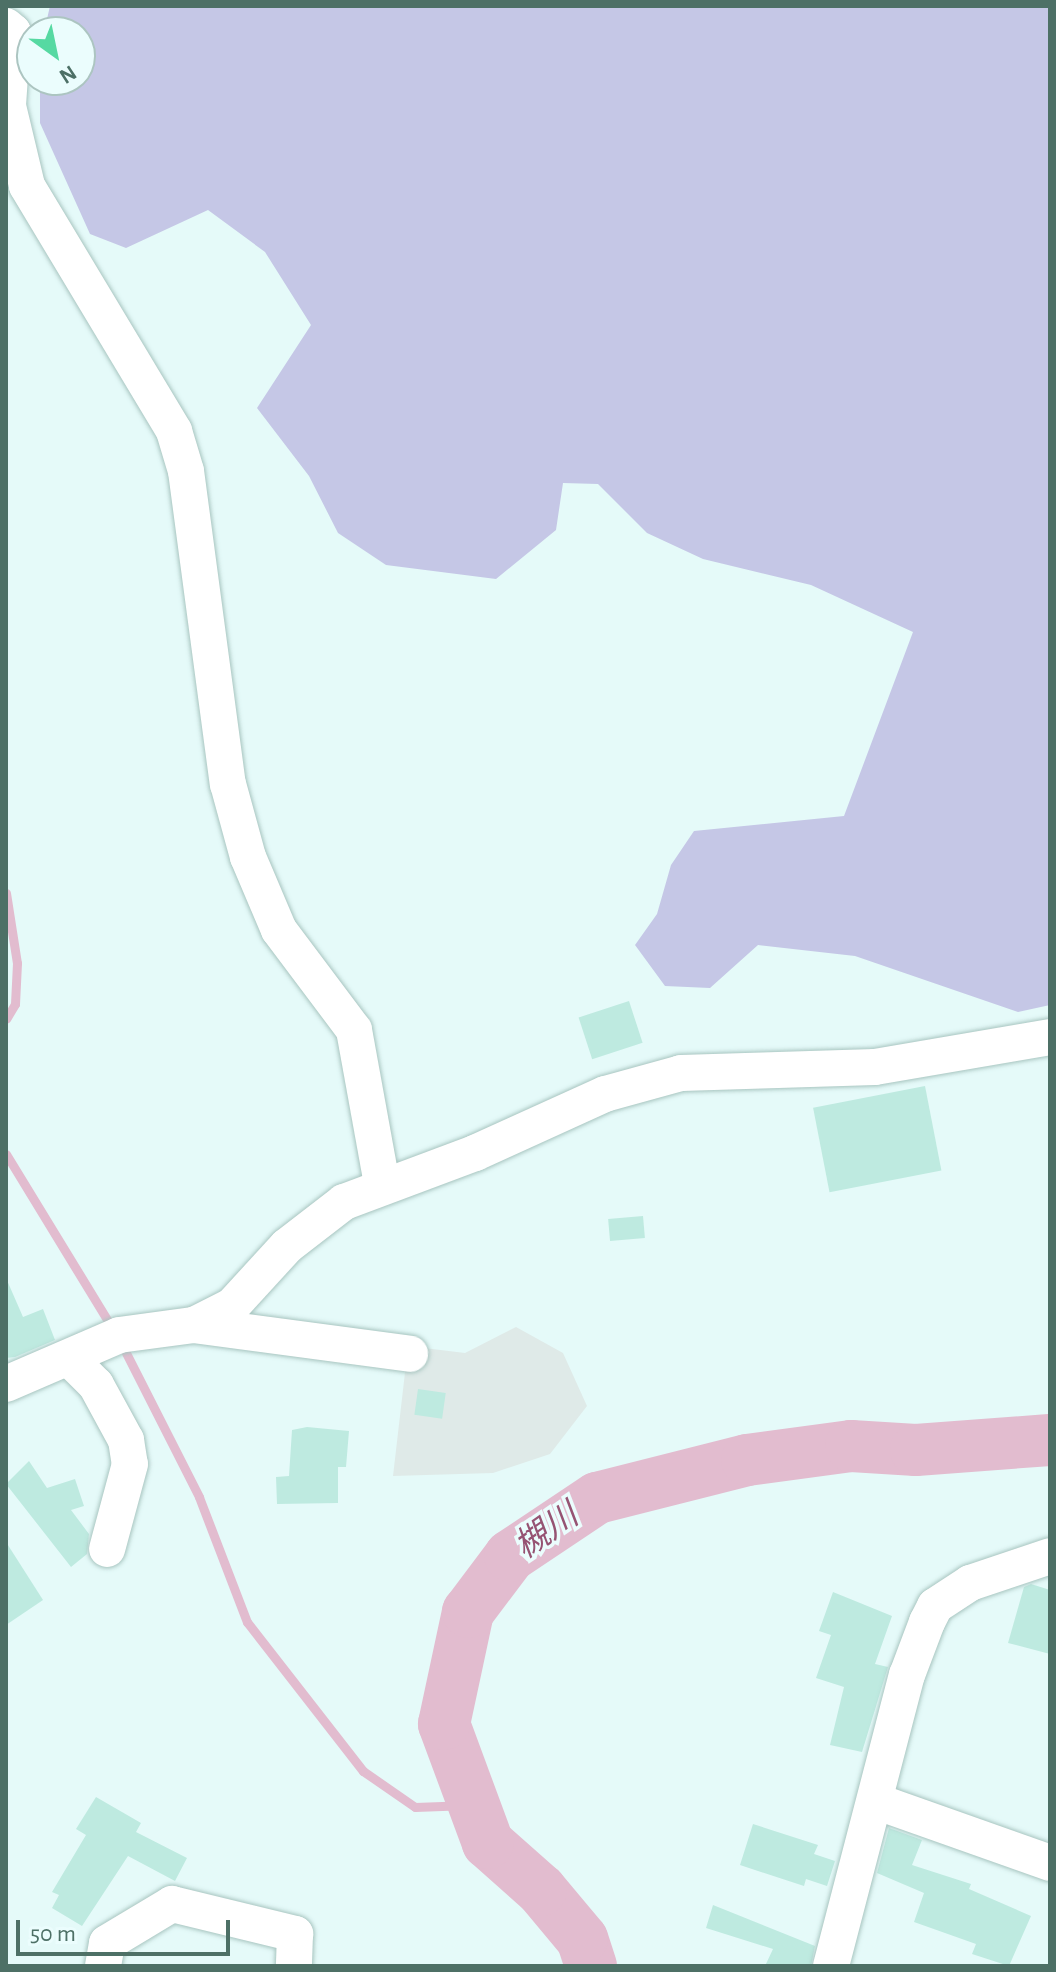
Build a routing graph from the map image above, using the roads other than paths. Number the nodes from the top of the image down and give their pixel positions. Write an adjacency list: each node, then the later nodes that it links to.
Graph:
1 (6, 26): 3 (street)
2 (1050, 1037): 3 (street)
3 (382, 1184): 4 (street)
4 (194, 1325): 5 (street); 6 (street)
5 (410, 1354)
6 (69, 1358): 7 (street); 8 (street)
7 (6, 1384)
8 (107, 1549)
9 (1050, 1556): 10 (street)
10 (878, 1802): 11 (street); 14 (street)
11 (1050, 1863)
12 (105, 1955): 13 (street)
13 (294, 1966)
14 (831, 1966)

